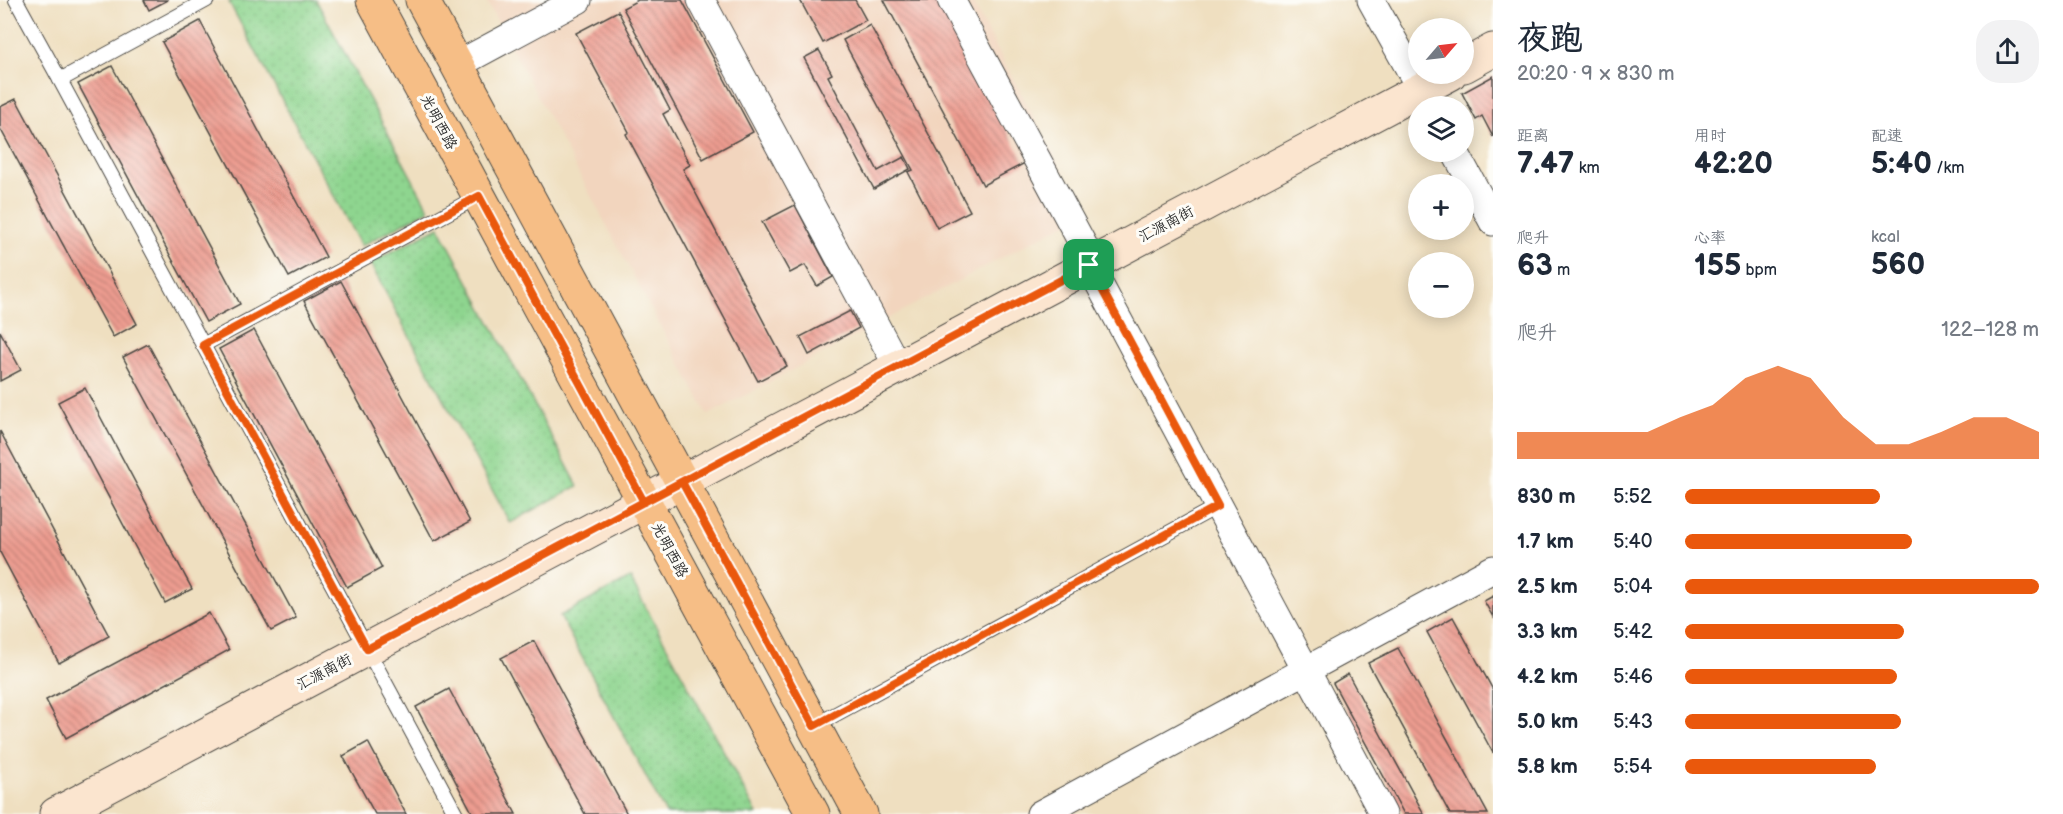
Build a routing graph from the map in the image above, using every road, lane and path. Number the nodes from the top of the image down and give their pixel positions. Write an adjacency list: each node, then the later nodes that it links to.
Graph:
1 (16, 0): 12 (lane)
2 (207, 0): 12 (lane)
3 (373, 0): 18 (main road, 光明西路)
4 (422, 0): 11 (main road)
5 (578, 0): 11 (street)
6 (701, 0): 22 (street)
7 (951, 0): 20 (street)
8 (1371, 0): 14 (street)
9 (1493, 51): 10 (street)
10 (1474, 61)
11 (457, 65): 23 (main road)
12 (60, 80): 21 (lane)
13 (1440, 84): 15 (street, 汇源南街)
14 (1425, 96)
15 (1428, 96)
16 (1408, 107): 20 (street, 汇源南街)
17 (1460, 162): 19 (street)
18 (479, 196): 21 (lane); 24 (main road, 光明西路)
19 (1493, 222)
20 (1091, 264): 22 (street, 汇源南街); 25 (street)
21 (203, 345): 27 (lane)
22 (898, 366): 23 (street, 汇源南街)
23 (682, 482): 24 (street, 汇源南街); 29 (main road)
24 (644, 502): 27 (street, 汇源南街); 32 (main road, 光明西路)
25 (1218, 506): 28 (street); 29 (lane)
26 (1493, 569): 28 (street)
27 (367, 649): 30 (street, 汇源南街); 31 (lane)
28 (1306, 670): 34 (street); 35 (street)
29 (814, 726): 33 (main road)
30 (56, 814)
31 (456, 814)
32 (813, 814)
33 (861, 814)
34 (1040, 814)
35 (1383, 814)

